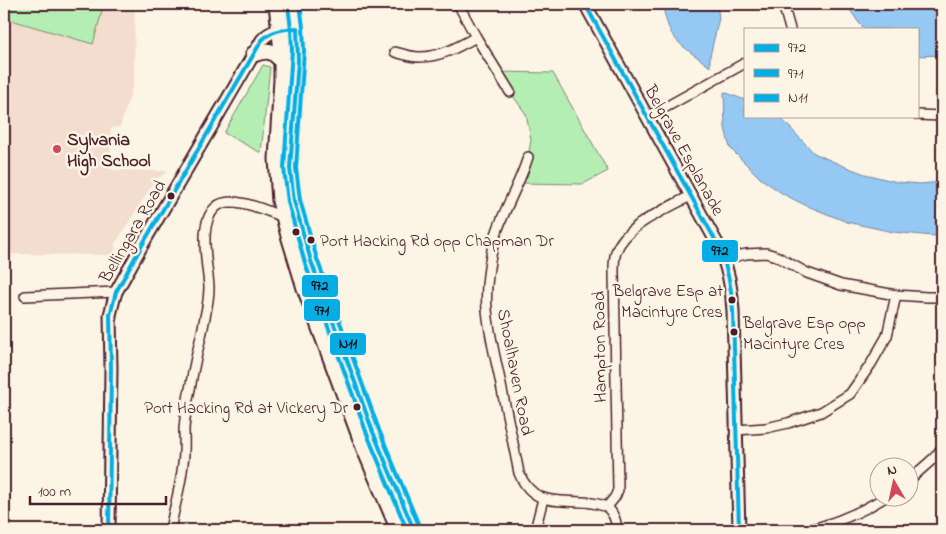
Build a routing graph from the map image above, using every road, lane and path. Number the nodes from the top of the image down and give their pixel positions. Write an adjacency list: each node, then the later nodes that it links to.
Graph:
1 (277, 4): 8 (main road)
2 (294, 4): 6 (main road)
3 (458, 4): 9 (street)
4 (585, 4): 17 (street, Belgrave Esplanade)
5 (783, 4): 7 (street)
6 (297, 28): 8 (street, Bellingara Road); 35 (main road)
7 (790, 28)
8 (280, 30): 11 (street, Bellingara Road); 12 (main road)
9 (476, 37): 10 (street); 14 (street)
10 (395, 52)
11 (254, 54): 12 (main road); 22 (street, Bellingara Road)
12 (282, 61): 20 (main road)
13 (744, 64): 17 (street)
14 (510, 92)
15 (918, 115): 16 (street)
16 (942, 116)
17 (648, 117): 19 (street, Belgrave Esplanade)
18 (528, 157): 29 (street, Shoalhaven Road)
19 (690, 196): 21 (street, Belgrave Esplanade); 31 (street, Hampton Road)
20 (284, 218): 33 (street); 34 (main road)
21 (724, 259): 23 (street); 26 (street, Belgrave Esplanade)
22 (116, 292): 24 (street); 32 (street, Bellingara Road)
23 (896, 295): 25 (street); 26 (street)
24 (25, 296)
25 (942, 297)
26 (736, 430): 38 (street, Belgrave Esplanade)
27 (942, 448): 28 (street)
28 (918, 472)
29 (543, 499): 31 (street); 36 (street)
30 (870, 506): 39 (street)
31 (607, 507): 37 (street)
32 (109, 530)
33 (170, 530)
34 (399, 530)
35 (414, 530)
36 (535, 530)
37 (617, 530)
38 (739, 530)
39 (808, 530)

